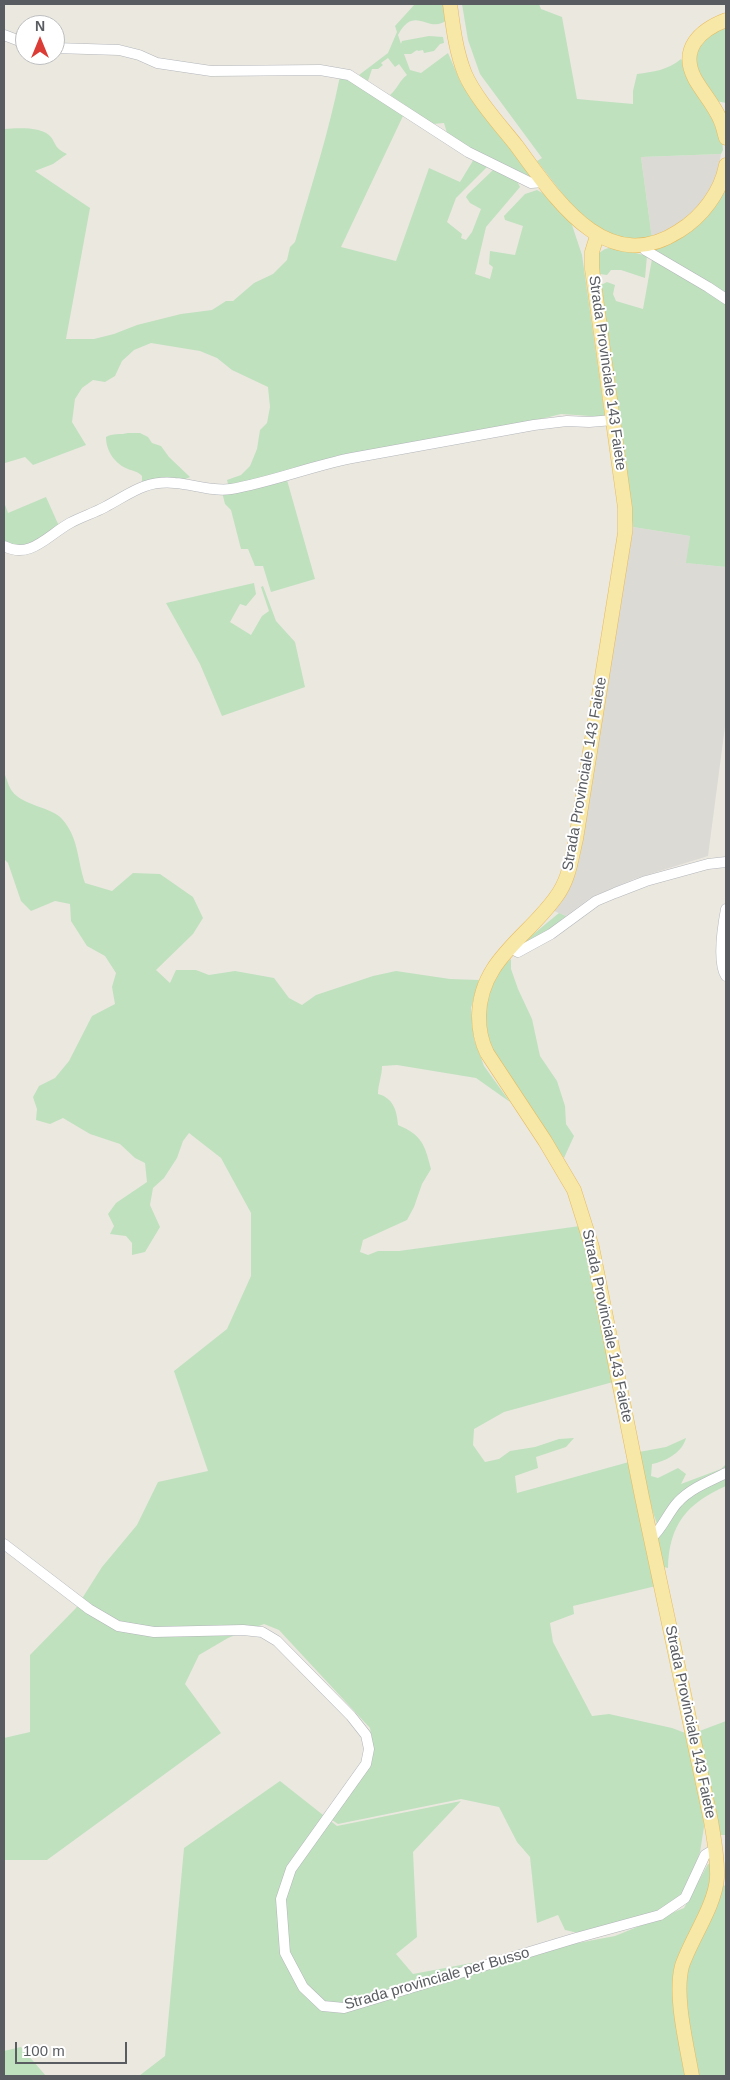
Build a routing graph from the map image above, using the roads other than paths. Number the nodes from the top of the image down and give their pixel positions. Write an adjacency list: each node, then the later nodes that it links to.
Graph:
1 (450, 4): 6 (main road)
2 (726, 20): 4 (main road)
3 (65, 48): 6 (street)
4 (726, 138)
5 (726, 165): 8 (main road)
6 (544, 182): 7 (main road)
7 (597, 236): 8 (main road); 10 (main road, Strada Provinciale 143 Faiete)
8 (643, 245): 9 (street)
9 (726, 299)
10 (613, 420): 11 (street); 14 (main road, Strada Provinciale 143 Faiete)
11 (4, 546)
12 (726, 862): 14 (street)
13 (726, 909): 15 (street)
14 (510, 948): 17 (main road, Strada Provinciale 143 Faiete)
15 (726, 976)
16 (726, 1473): 17 (street)
17 (652, 1537): 19 (main road, Strada Provinciale 143 Faiete)
18 (4, 1544): 19 (street, Strada provinciale per Busso)
19 (715, 1849): 20 (main road, Strada Provinciale 143 Faiete)
20 (692, 2076)

